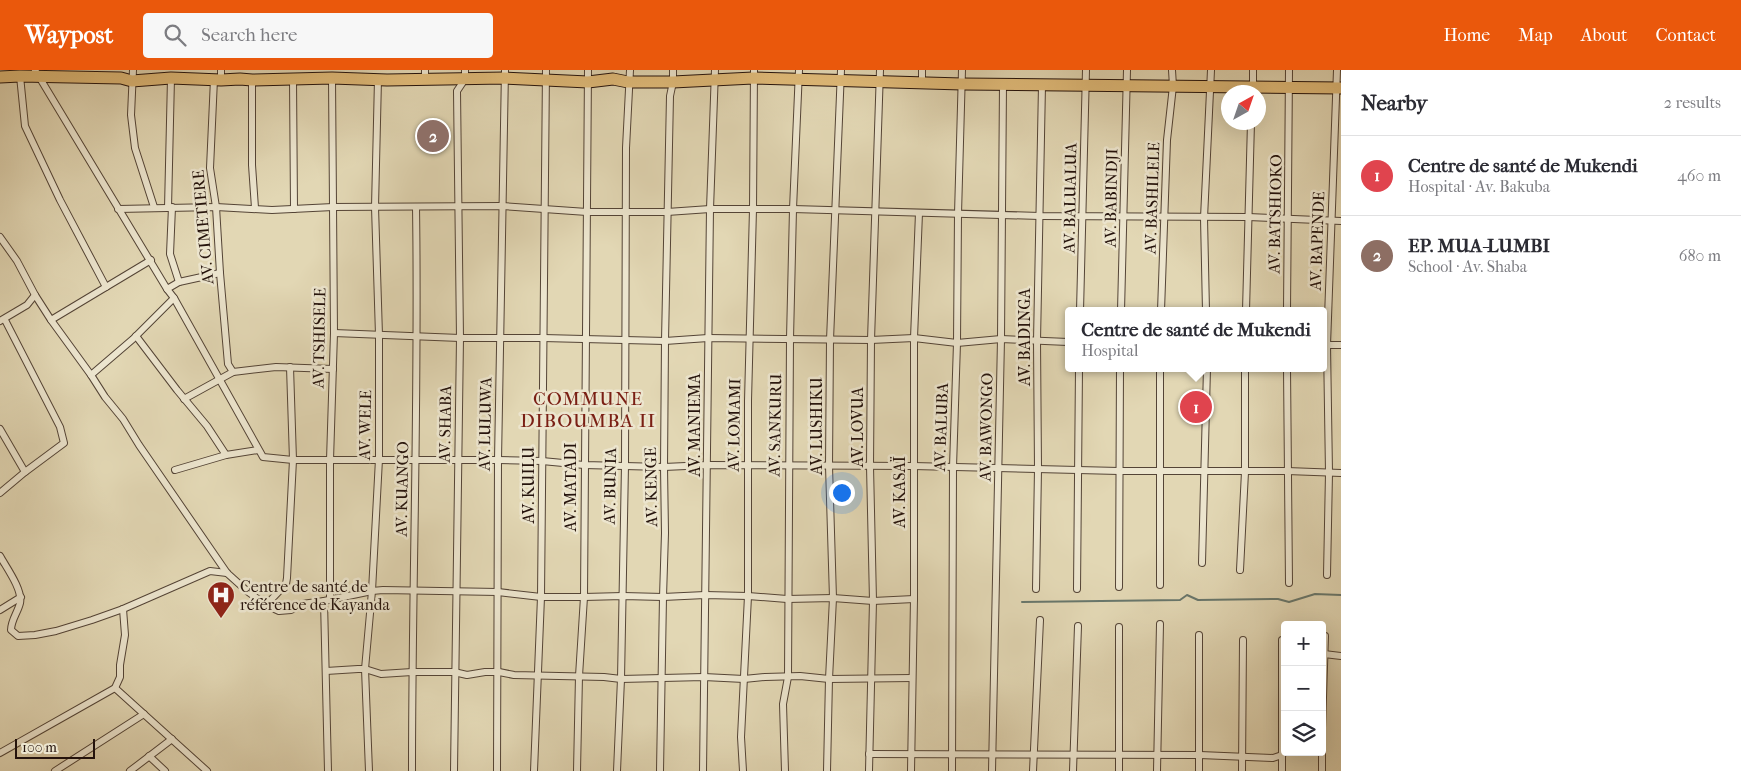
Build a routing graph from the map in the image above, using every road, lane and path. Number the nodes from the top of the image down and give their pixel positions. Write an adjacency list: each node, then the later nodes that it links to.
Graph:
1 (588, 70): 34 (street, AV. MATADI)
2 (630, 70): 35 (street, AV. BUNIA)
3 (673, 70): 36 (street, AV. KENGE)
4 (880, 70): 37 (street, AV. LOVUA)
5 (922, 70): 38 (street)
6 (962, 70): 39 (street, AV. BALUBA)
7 (1086, 70): 43 (street, AV. BALUALUA)
8 (1127, 70): 44 (street, AV. BABINDJI)
9 (1172, 70): 45 (street, AV. BASHILELE)
10 (1211, 70): 47 (street)
11 (1253, 70): 42 (street)
12 (1289, 70): 46 (street, AV. BATSHIOKO)
13 (1337, 70): 49 (street, AV. BAPENDE)
14 (37, 74): 15 (highway); 26 (highway); 62 (street)
15 (100, 74): 21 (highway)
16 (346, 74): 32 (highway); 33 (highway)
17 (425, 74): 18 (highway); 32 (highway)
18 (465, 74): 19 (highway); 58 (street, AV. SHABA)
19 (504, 74): 23 (highway); 53 (street, AV. LULUWA)
20 (754, 74): 24 (highway); 25 (highway); 65 (street, AV. LOMAMI)
21 (133, 75): 22 (highway); 54 (street)
22 (175, 75): 30 (highway); 59 (street)
23 (545, 75): 34 (highway); 61 (street, AV. KUILU)
24 (715, 75): 36 (highway); 64 (street, AV. MANIEMA)
25 (799, 75): 28 (highway); 66 (street, AV. SANKURU)
26 (20, 76): 29 (highway); 88 (street)
27 (300, 76): 31 (highway); 33 (highway); 63 (street)
28 (841, 76): 37 (highway); 68 (street, AV. LUSHIKU)
29 (0, 77)
30 (219, 77): 31 (highway); 52 (street, AV. CIMETIERE)
31 (259, 77): 60 (street)
32 (384, 77): 56 (street, AV. WELE)
33 (332, 78): 55 (street, AV. TSHISELE)
34 (588, 82): 35 (highway); 69 (street, AV. MATADI)
35 (628, 82): 36 (highway); 67 (street, AV. BUNIA)
36 (673, 82): 70 (street, AV. KENGE)
37 (880, 83): 38 (highway); 71 (street, AV. LOVUA)
38 (922, 83): 39 (highway)
39 (962, 84): 40 (highway); 73 (street, AV. BALUBA)
40 (1003, 84): 41 (highway); 74 (street, AV. BAWONGO)
41 (1042, 85): 43 (highway); 76 (street, AV. BADINGA)
42 (1253, 85)
43 (1086, 86): 44 (highway); 75 (street, AV. BALUALUA)
44 (1127, 86): 45 (highway); 77 (street, AV. BABINDJI)
45 (1173, 86): 47 (highway); 78 (street, AV. BASHILELE)
46 (1290, 87): 49 (highway); 50 (highway); 81 (street, AV. BATSHIOKO)
47 (1211, 88): 48 (highway); 80 (street)
48 (1221, 88)
49 (1339, 88): 83 (street, AV. BAPENDE)
50 (1266, 89)
51 (1252, 130): 79 (street)
52 (216, 206): 59 (street); 60 (street); 86 (street, AV. CIMETIERE)
53 (502, 206): 58 (street); 61 (street); 105 (street, AV. LULUWA)
54 (154, 207): 59 (street); 62 (street)
55 (333, 207): 56 (street); 63 (street); 101 (street, AV. TSHISELE)
56 (375, 207): 57 (street); 102 (street, AV. WELE)
57 (416, 207): 58 (street); 104 (street, AV. KUANGO)
58 (459, 207): 106 (street, AV. SHABA)
59 (170, 208): 87 (street)
60 (255, 208): 63 (street)
61 (544, 208): 69 (street); 107 (street, AV. KUILU)
62 (118, 209): 85 (street)
63 (294, 209)
64 (710, 209): 65 (street); 70 (street); 108 (street, AV. MANIEMA)
65 (754, 209): 66 (street); 109 (street, AV. LOMAMI)
66 (793, 210): 68 (street); 112 (street, AV. SANKURU)
67 (626, 211): 69 (street); 70 (street); 111 (street, AV. BUNIA)
68 (835, 211): 71 (street); 115 (street, AV. LUSHIKU)
69 (587, 212): 114 (street, AV. MATADI)
70 (667, 212): 118 (street, AV. KENGE)
71 (875, 212): 72 (street); 116 (street, AV. LOVUA)
72 (919, 213): 73 (street); 110 (street, AV. KASAÏ)
73 (958, 214): 74 (street); 120 (street, AV. BALUBA)
74 (1002, 214): 76 (street); 113 (street, AV. BAWONGO)
75 (1083, 215): 76 (street); 77 (street); 92 (street, AV. BALUALUA)
76 (1040, 216): 117 (street, AV. BADINGA)
77 (1124, 216): 78 (street); 93 (street, AV. BABINDJI)
78 (1165, 217): 80 (street); 94 (street, AV. BASHILELE)
79 (1248, 217): 80 (street); 81 (street); 96 (street)
80 (1204, 218): 95 (street)
81 (1288, 219): 83 (street); 97 (street, AV. BATSHIOKO)
82 (1341, 220): 83 (street)
83 (1332, 221): 100 (street, AV. BAPENDE)
84 (0, 237): 90 (street)
85 (151, 260): 88 (street); 89 (street)
86 (220, 273): 87 (street); 125 (street, AV. CIMETIERE)
87 (179, 282): 89 (street)
88 (106, 287): 98 (street)
89 (167, 290): 91 (street)
90 (35, 295): 98 (street); 99 (street)
91 (174, 298): 103 (street); 134 (street)
92 (1080, 307)
93 (1121, 307)
94 (1161, 307)
95 (1206, 307)
96 (1246, 307)
97 (1287, 307)
98 (51, 320): 133 (street)
99 (2, 321): 162 (street)
100 (1327, 324)
101 (334, 333): 102 (street); 124 (street, AV. TSHISELE)
102 (379, 334): 104 (street); 139 (street, AV. WELE)
103 (136, 336): 133 (street); 135 (street)
104 (418, 336): 106 (street); 142 (street, AV. KUANGO)
105 (500, 337): 106 (street); 107 (street); 144 (street, AV. LULUWA)
106 (460, 338): 143 (street, AV. SHABA)
107 (543, 338): 114 (street); 145 (street, AV. KUILU)
108 (708, 338): 109 (street); 118 (street); 148 (street, AV. MANIEMA)
109 (750, 338): 112 (street); 149 (street, AV. LOMAMI)
110 (914, 338): 116 (street); 120 (street); 153 (street, AV. KASAÏ)
111 (625, 339): 114 (street); 118 (street); 147 (street, AV. BUNIA)
112 (790, 339): 115 (street); 150 (street, AV. SANKURU)
113 (1001, 339): 117 (street); 120 (street); 156 (street, AV. BAWONGO)
114 (586, 340): 146 (street, AV. MATADI)
115 (830, 340): 116 (street); 151 (street, AV. LUSHIKU)
116 (871, 340): 152 (street, AV. LOVUA)
117 (1037, 340): 119 (street); 157 (street, AV. BADINGA)
118 (665, 341): 154 (street, AV. KENGE)
119 (1065, 342)
120 (957, 343): 155 (street, AV. BALUBA)
121 (1327, 345): 122 (street)
122 (1341, 345)
123 (290, 367): 124 (street); 125 (street); 140 (street)
124 (333, 369): 141 (street, AV. TSHISELE)
125 (233, 372): 134 (street)
126 (1079, 372): 158 (street)
127 (1120, 372): 160 (street)
128 (1160, 372): 163 (street)
129 (1207, 372): 164 (street)
130 (1245, 372): 165 (street)
131 (1287, 372): 161 (street)
132 (1327, 372): 166 (street, AV. BAPENDE)
133 (91, 375): 172 (street)
134 (220, 380): 135 (street); 137 (street)
135 (184, 399): 138 (street)
136 (0, 428): 162 (street)
137 (258, 450): 138 (street); 140 (street)
138 (226, 455): 159 (street)
139 (379, 459): 141 (street); 142 (street); 179 (street, AV. WELE)
140 (293, 460): 141 (street); 195 (street)
141 (330, 460): 193 (street, AV. TSHISELE)
142 (416, 460): 143 (street); 180 (street, AV. KUANGO)
143 (458, 460): 144 (street); 181 (street, AV. SHABA)
144 (498, 460): 145 (street); 182 (street, AV. LULUWA)
145 (542, 461): 146 (street); 187 (street, AV. KUILU)
146 (584, 465): 147 (street); 188 (street, AV. MATADI)
147 (625, 465): 154 (street); 184 (street, AV. BUNIA)
148 (708, 465): 149 (street); 154 (street); 183 (street, AV. MANIEMA)
149 (748, 466): 150 (street); 185 (street, AV. LOMAMI)
150 (788, 466): 151 (street); 191 (street, AV. SANKURU)
151 (830, 466): 152 (street); 190 (street, AV. LUSHIKU)
152 (870, 466): 153 (street); 194 (street, AV. LOVUA)
153 (913, 466): 155 (street); 192 (street, AV. KASAÏ)
154 (664, 467): 189 (street, AV. KENGE)
155 (953, 467): 156 (street); 230 (street, AV. BALUBA)
156 (999, 468): 157 (street); 231 (street, AV. BAWONGO)
157 (1038, 469): 158 (street); 177 (street, AV. BADINGA)
158 (1079, 469): 160 (street); 178 (street)
159 (175, 470)
160 (1120, 471): 163 (street); 176 (street)
161 (1287, 471): 165 (street); 166 (street); 174 (street)
162 (25, 472): 168 (street)
163 (1160, 472): 164 (street); 175 (street)
164 (1205, 472): 165 (street); 170 (street)
165 (1245, 472): 171 (street)
166 (1329, 473): 167 (street); 173 (street, AV. BAPENDE)
167 (1341, 473)
168 (0, 493)
169 (0, 556): 186 (street)
170 (1202, 563)
171 (1240, 570)
172 (227, 573): 195 (street); 196 (street)
173 (1327, 575)
174 (1289, 583)
175 (1160, 584)
176 (1118, 587)
177 (1036, 589)
178 (1077, 589)
179 (372, 591): 180 (street); 193 (street); 208 (street, AV. WELE)
180 (414, 591): 181 (street); 210 (street, AV. KUANGO)
181 (457, 592): 182 (street); 211 (street, AV. SHABA)
182 (498, 592): 187 (street); 212 (street, AV. LULUWA)
183 (705, 595): 185 (street); 189 (street); 218 (street, AV. MANIEMA)
184 (623, 596): 188 (street); 189 (street); 216 (street, AV. BUNIA)
185 (748, 596): 191 (street); 221 (street, AV. LOMAMI)
186 (21, 597): 196 (street); 197 (street)
187 (541, 597): 188 (street); 213 (street, AV. KUILU)
188 (584, 597): 214 (street, AV. MATADI)
189 (663, 597): 217 (street, AV. KENGE)
190 (833, 598): 191 (street); 194 (street); 222 (street, AV. LUSHIKU)
191 (787, 599): 215 (street, AV. SANKURU)
192 (914, 599): 194 (street); 220 (street, AV. KASAÏ)
193 (327, 600): 195 (street); 209 (street, AV. TSHISELE)
194 (873, 601): 219 (street, AV. LOVUA)
195 (266, 605)
196 (123, 609): 223 (street)
197 (0, 610)
198 (1040, 620): 233 (street)
199 (1160, 624): 239 (street)
200 (1078, 626): 234 (street)
201 (1119, 627): 235 (street)
202 (1199, 635): 236 (street)
203 (1243, 640): 242 (street)
204 (1326, 654): 205 (street)
205 (1341, 656)
206 (1282, 666): 224 (street)
207 (1324, 666): 225 (street)
208 (366, 669): 209 (street); 210 (street); 248 (street, AV. WELE)
209 (326, 670): 247 (street, AV. TSHISELE)
210 (412, 672): 211 (street); 249 (street, AV. KUANGO)
211 (454, 672): 212 (street); 251 (street, AV. SHABA)
212 (496, 672): 213 (street); 253 (street, AV. LULUWA)
213 (537, 675): 214 (street); 254 (street, AV. KUILU)
214 (579, 676): 216 (street); 255 (street, AV. MATADI)
215 (788, 677): 221 (street); 222 (street); 260 (street, AV. SANKURU)
216 (621, 678): 217 (street); 256 (street, AV. BUNIA)
217 (662, 678): 218 (street); 257 (street, AV. KENGE)
218 (704, 678): 221 (street); 258 (street, AV. MANIEMA)
219 (870, 678): 220 (street); 222 (street); 232 (street, AV. LOVUA)
220 (912, 678): 229 (street, AV. KASAÏ)
221 (744, 679): 259 (street, AV. LOMAMI)
222 (829, 679): 261 (street, AV. LUSHIKU)
223 (115, 688): 226 (street); 228 (street)
224 (1283, 711)
225 (1322, 711)
226 (144, 714): 227 (street); 243 (street)
227 (172, 739): 238 (street); 246 (street)
228 (0, 753)
229 (912, 753): 230 (street); 232 (street); 263 (street, AV. KASAÏ)
230 (952, 753): 231 (street); 264 (street, AV. BALUBA)
231 (991, 753): 233 (street); 265 (street, AV. BAWONGO)
232 (869, 754): 262 (street, AV. LOVUA)
233 (1033, 754): 234 (street); 266 (street)
234 (1074, 755): 235 (street); 267 (street)
235 (1120, 755): 239 (street); 268 (street)
236 (1200, 755): 239 (street); 242 (street); 270 (street)
237 (1281, 755): 242 (street)
238 (149, 756): 244 (street); 245 (street)
239 (1157, 756): 269 (street)
240 (1284, 756): 272 (street)
241 (1322, 756): 273 (street)
242 (1242, 757): 271 (street)
243 (55, 771)
244 (130, 771)
245 (165, 771)
246 (207, 771)
247 (328, 771)
248 (369, 771)
249 (412, 771)
250 (448, 771): 251 (street)
251 (454, 771): 252 (street)
252 (458, 771)
253 (497, 771)
254 (534, 771)
255 (577, 771)
256 (617, 771)
257 (660, 771)
258 (703, 771)
259 (743, 771)
260 (785, 771)
261 (827, 771)
262 (869, 771)
263 (911, 771)
264 (952, 771)
265 (992, 771)
266 (1033, 771)
267 (1073, 771)
268 (1119, 771)
269 (1158, 771)
270 (1199, 771)
271 (1242, 771)
272 (1282, 771)
273 (1322, 771)

